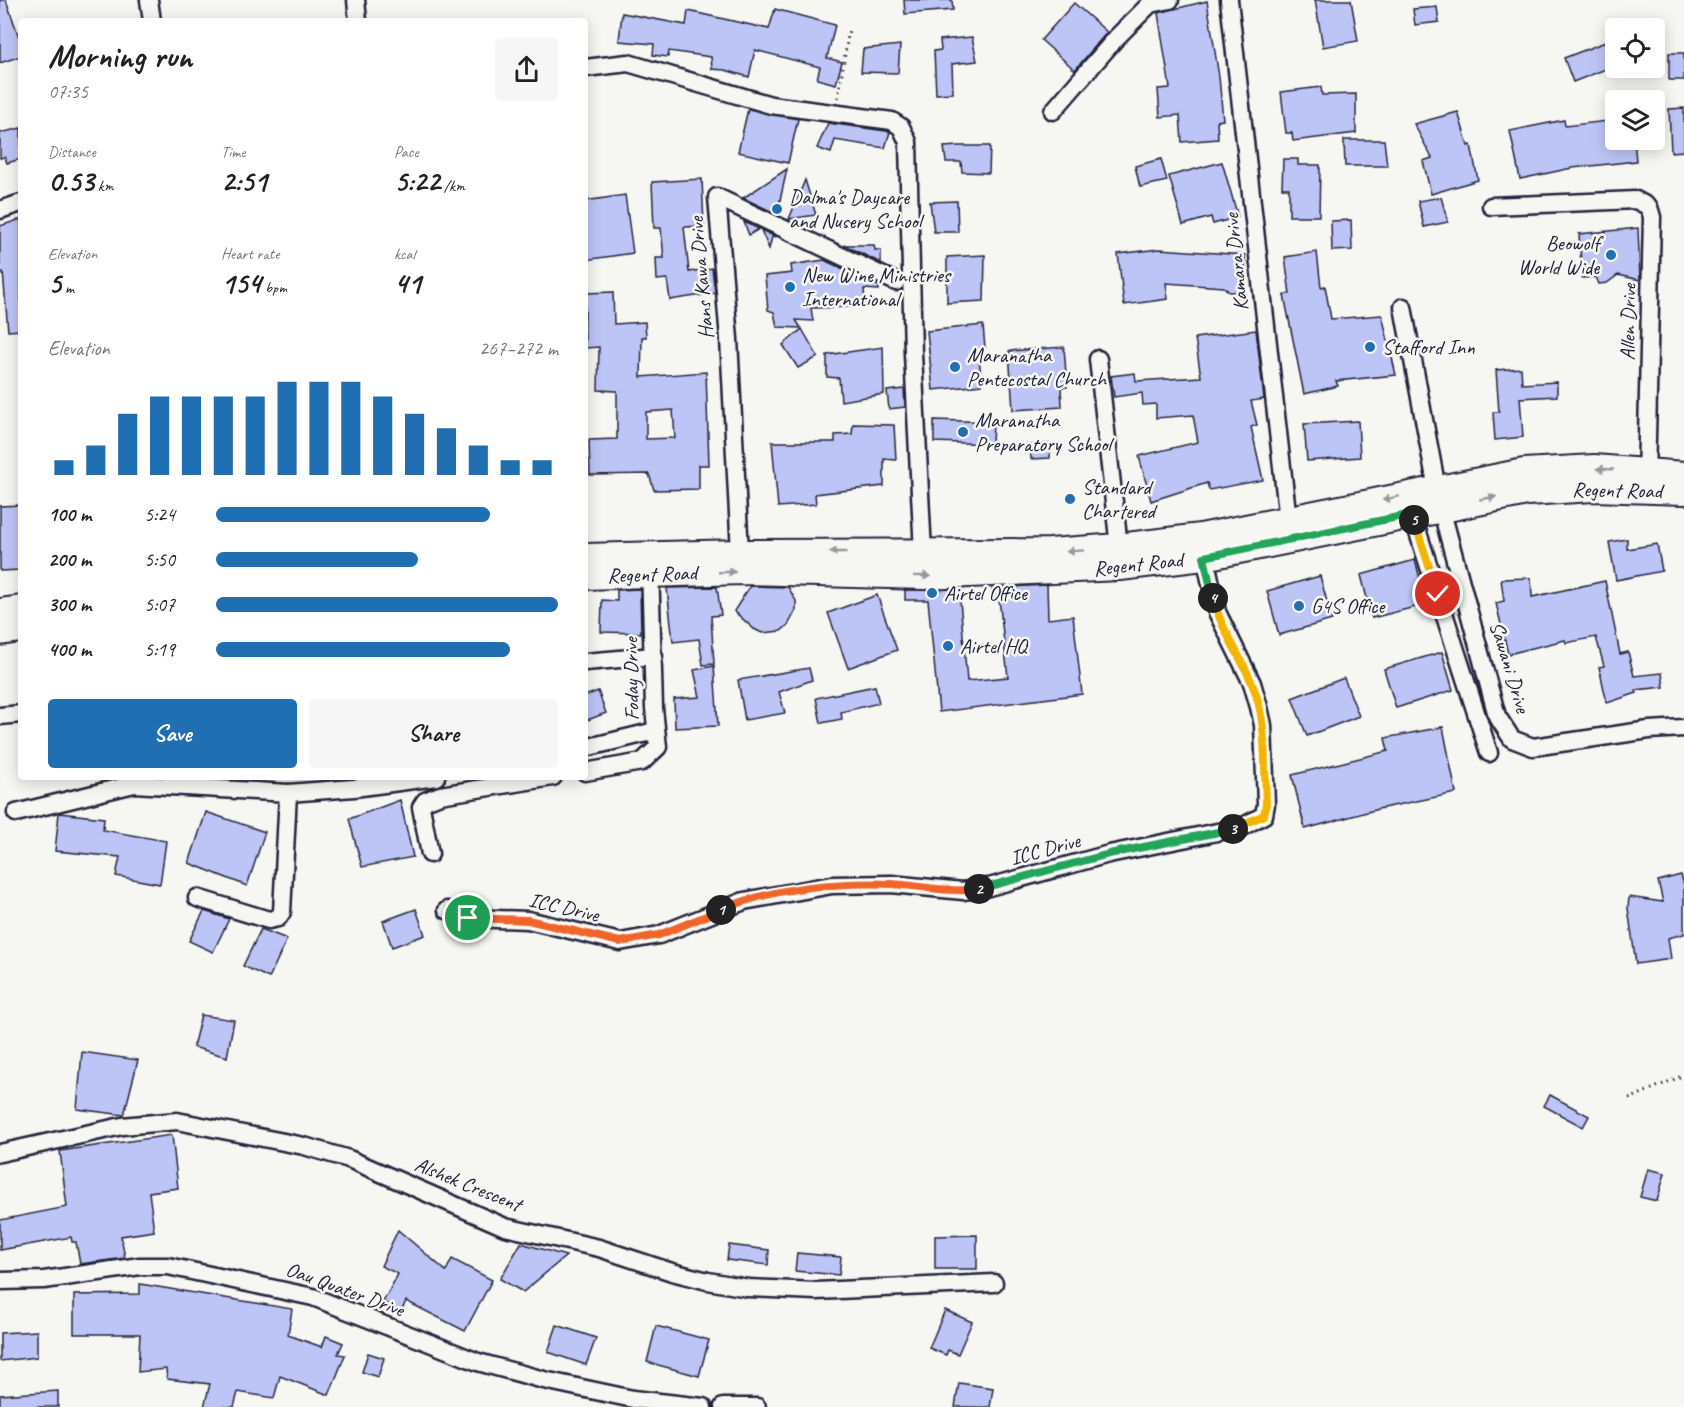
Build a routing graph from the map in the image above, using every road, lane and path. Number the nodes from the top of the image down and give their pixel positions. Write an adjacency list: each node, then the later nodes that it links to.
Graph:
1 (149, 0): 5 (street)
2 (356, 0): 6 (street)
3 (1170, 0): 9 (street)
4 (1229, 0): 22 (street, Kamara Drive)
5 (152, 18)
6 (358, 18)
7 (849, 28): 10 (path)
8 (588, 68): 10 (street)
9 (1053, 111)
10 (835, 114): 26 (street)
11 (18, 204): 13 (street)
12 (1491, 206): 18 (street, Allen Drive)
13 (0, 210)
14 (896, 282): 25 (street, Hans Kawa Drive)
15 (1403, 307): 20 (street, Sawani Drive)
16 (1098, 359): 24 (street)
17 (1684, 475): 18 (main road, Regent Road)
18 (1646, 481): 19 (main road, Regent Road); 20 (main road, Regent Road)
19 (1684, 491)
20 (1439, 498): 21 (main road, Regent Road); 22 (main road, Regent Road, one-way to 22); 39 (street, Sawani Drive)
21 (1412, 514): 23 (main road, Regent Road); 42 (street)
22 (1288, 520): 23 (main road, Regent Road)
23 (1203, 547): 24 (main road, Regent Road); 28 (main road, Regent Road); 50 (street, ICC Drive)
24 (1119, 548): 28 (main road, Regent Road, one-way to 28)
25 (740, 553): 26 (main road, Regent Road, one-way to 25); 29 (main road, Regent Road)
26 (923, 553): 28 (main road, Regent Road)
27 (588, 557): 29 (main road, Regent Road)
28 (1030, 563): 29 (main road, Regent Road, one-way to 28)
29 (650, 564): 30 (main road, Regent Road); 35 (street, Foday Drive)
30 (588, 575)
31 (18, 609): 32 (main road)
32 (0, 612)
33 (18, 629): 34 (main road)
34 (0, 632)
35 (654, 656): 36 (street); 40 (street, Foday Drive)
36 (588, 662)
37 (18, 714): 38 (street)
38 (0, 716)
39 (1684, 728)
40 (655, 731): 41 (street, Foday Drive); 43 (street)
41 (588, 747)
42 (1489, 753)
43 (588, 771)
44 (414, 780): 46 (street)
45 (534, 780): 48 (street)
46 (288, 793): 47 (street); 49 (street)
47 (16, 813)
48 (430, 854)
49 (197, 898)
50 (447, 910)
51 (1684, 1075): 52 (path)
52 (1629, 1099)
53 (0, 1153): 55 (street, Alshek Crescent)
54 (0, 1281): 56 (street, Oau Quater Drive)
55 (994, 1283)
56 (703, 1407)
57 (723, 1407): 58 (street)
58 (757, 1407)

